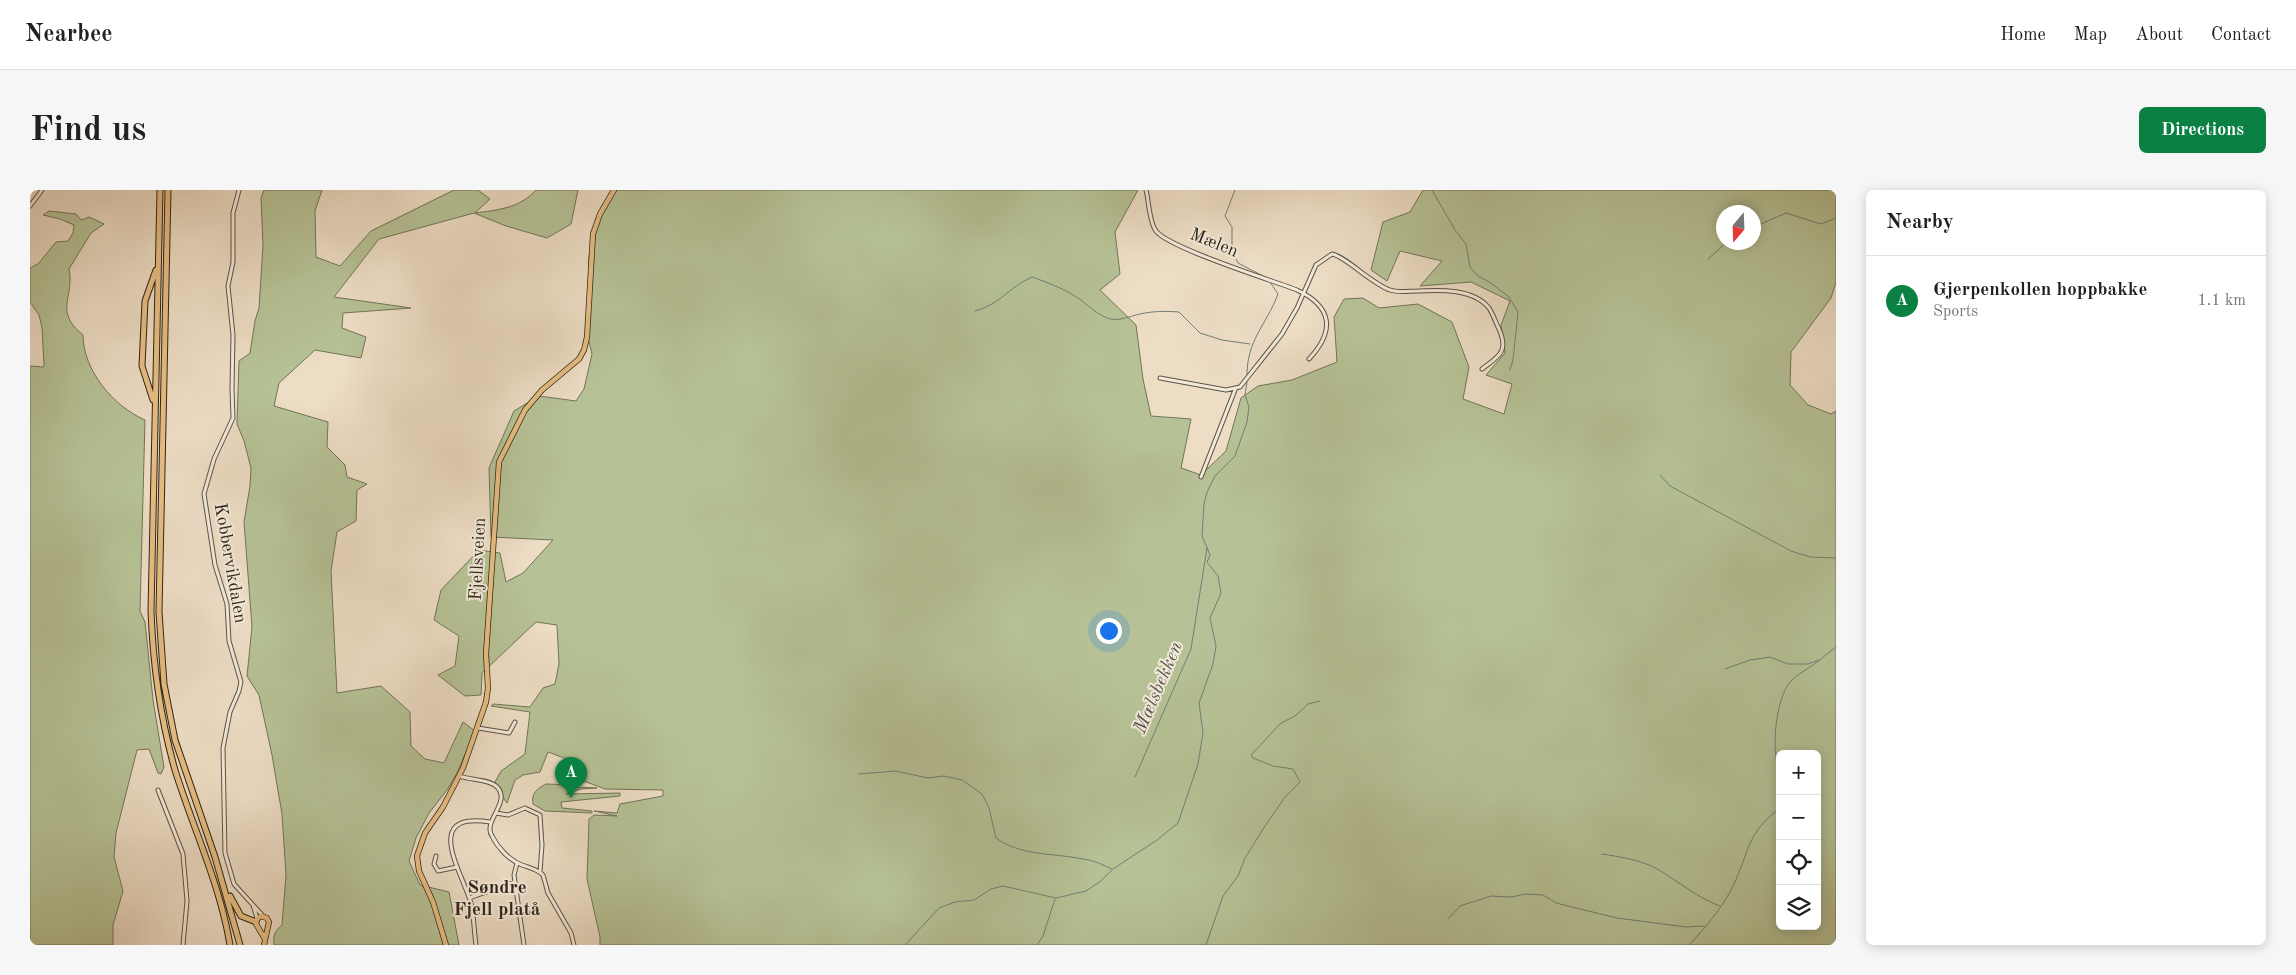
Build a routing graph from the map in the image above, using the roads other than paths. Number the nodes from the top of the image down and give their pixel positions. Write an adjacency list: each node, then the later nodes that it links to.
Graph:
1 (42, 190): 7 (street)
2 (160, 190): 8 (highway)
3 (168, 190): 22 (highway)
4 (239, 190): 29 (street, Kobbervikdalen)
5 (614, 190): 17 (main road, Fjellsveien)
6 (1146, 190): 9 (street, Mælen)
7 (30, 206)
8 (159, 252): 14 (highway); 14 (highway)
9 (1303, 293): 10 (street); 11 (street); 13 (street)
10 (1309, 359)
11 (1482, 369)
12 (1160, 378): 13 (street)
13 (1235, 390): 15 (street)
14 (155, 428): 34 (highway)
15 (1201, 477)
16 (515, 722): 17 (street)
17 (478, 728): 18 (main road, Fjellsveien)
18 (459, 776): 20 (street); 37 (main road, Fjellsveien)
19 (158, 790): 33 (street)
20 (496, 813): 21 (street); 26 (street)
21 (490, 822): 24 (street); 25 (street)
22 (215, 856): 29 (highway); 35 (highway)
23 (436, 856): 25 (street)
24 (517, 863): 26 (street); 27 (street)
25 (457, 867): 28 (street)
26 (540, 872): 40 (street)
27 (515, 882): 28 (street); 39 (street)
28 (469, 898): 38 (street)
29 (259, 918): 30 (main road); 31 (main road)
30 (267, 927): 31 (main road); 32 (main road)
31 (260, 929): 32 (main road)
32 (265, 939): 36 (main road)
33 (183, 945)
34 (228, 945)
35 (240, 945)
36 (264, 945)
37 (446, 945)
38 (476, 945)
39 (524, 945)
40 (574, 945)

